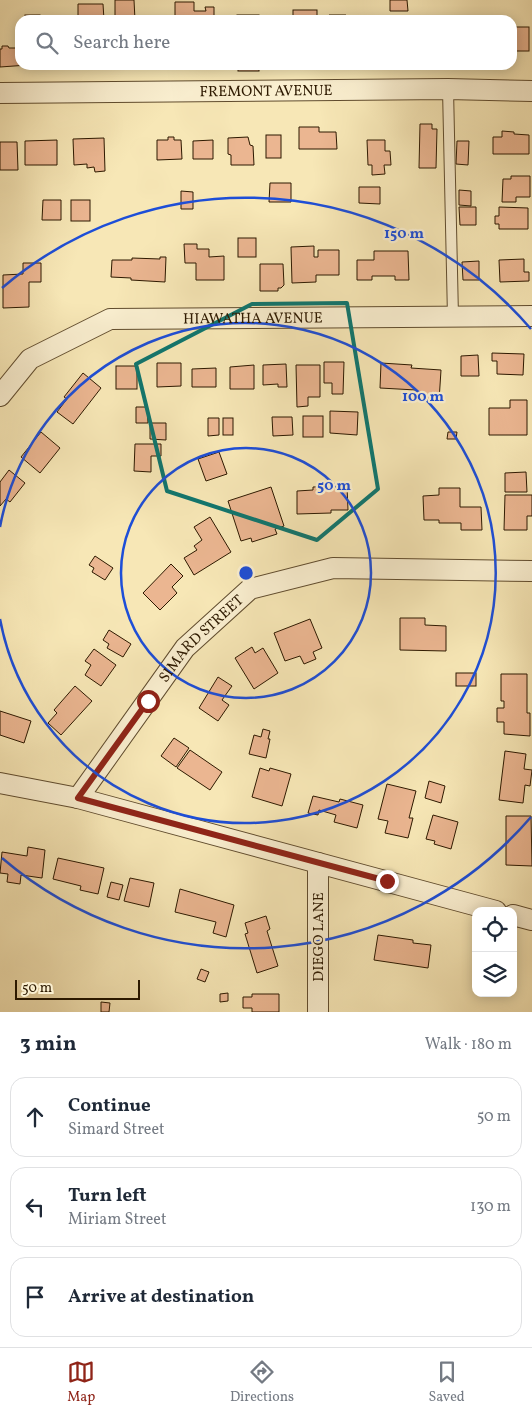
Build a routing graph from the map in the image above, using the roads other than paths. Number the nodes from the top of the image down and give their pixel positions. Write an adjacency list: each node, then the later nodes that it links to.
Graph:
1 (448, 88): 2 (street, FREMONT AVENUE); 3 (street, FREMONT AVENUE); 5 (lane)
2 (532, 90)
3 (0, 93)
4 (532, 316): 5 (street, HIAWATHA AVENUE)
5 (453, 317): 6 (street, HIAWATHA AVENUE)
6 (0, 396)
7 (532, 571): 9 (street, SIMARD STREET)
8 (0, 783): 9 (street)
9 (78, 798): 10 (street)
10 (318, 863): 11 (street); 14 (street, DIEGO LANE)
11 (481, 907)
12 (517, 917): 13 (street)
13 (532, 920)
14 (318, 1012)

